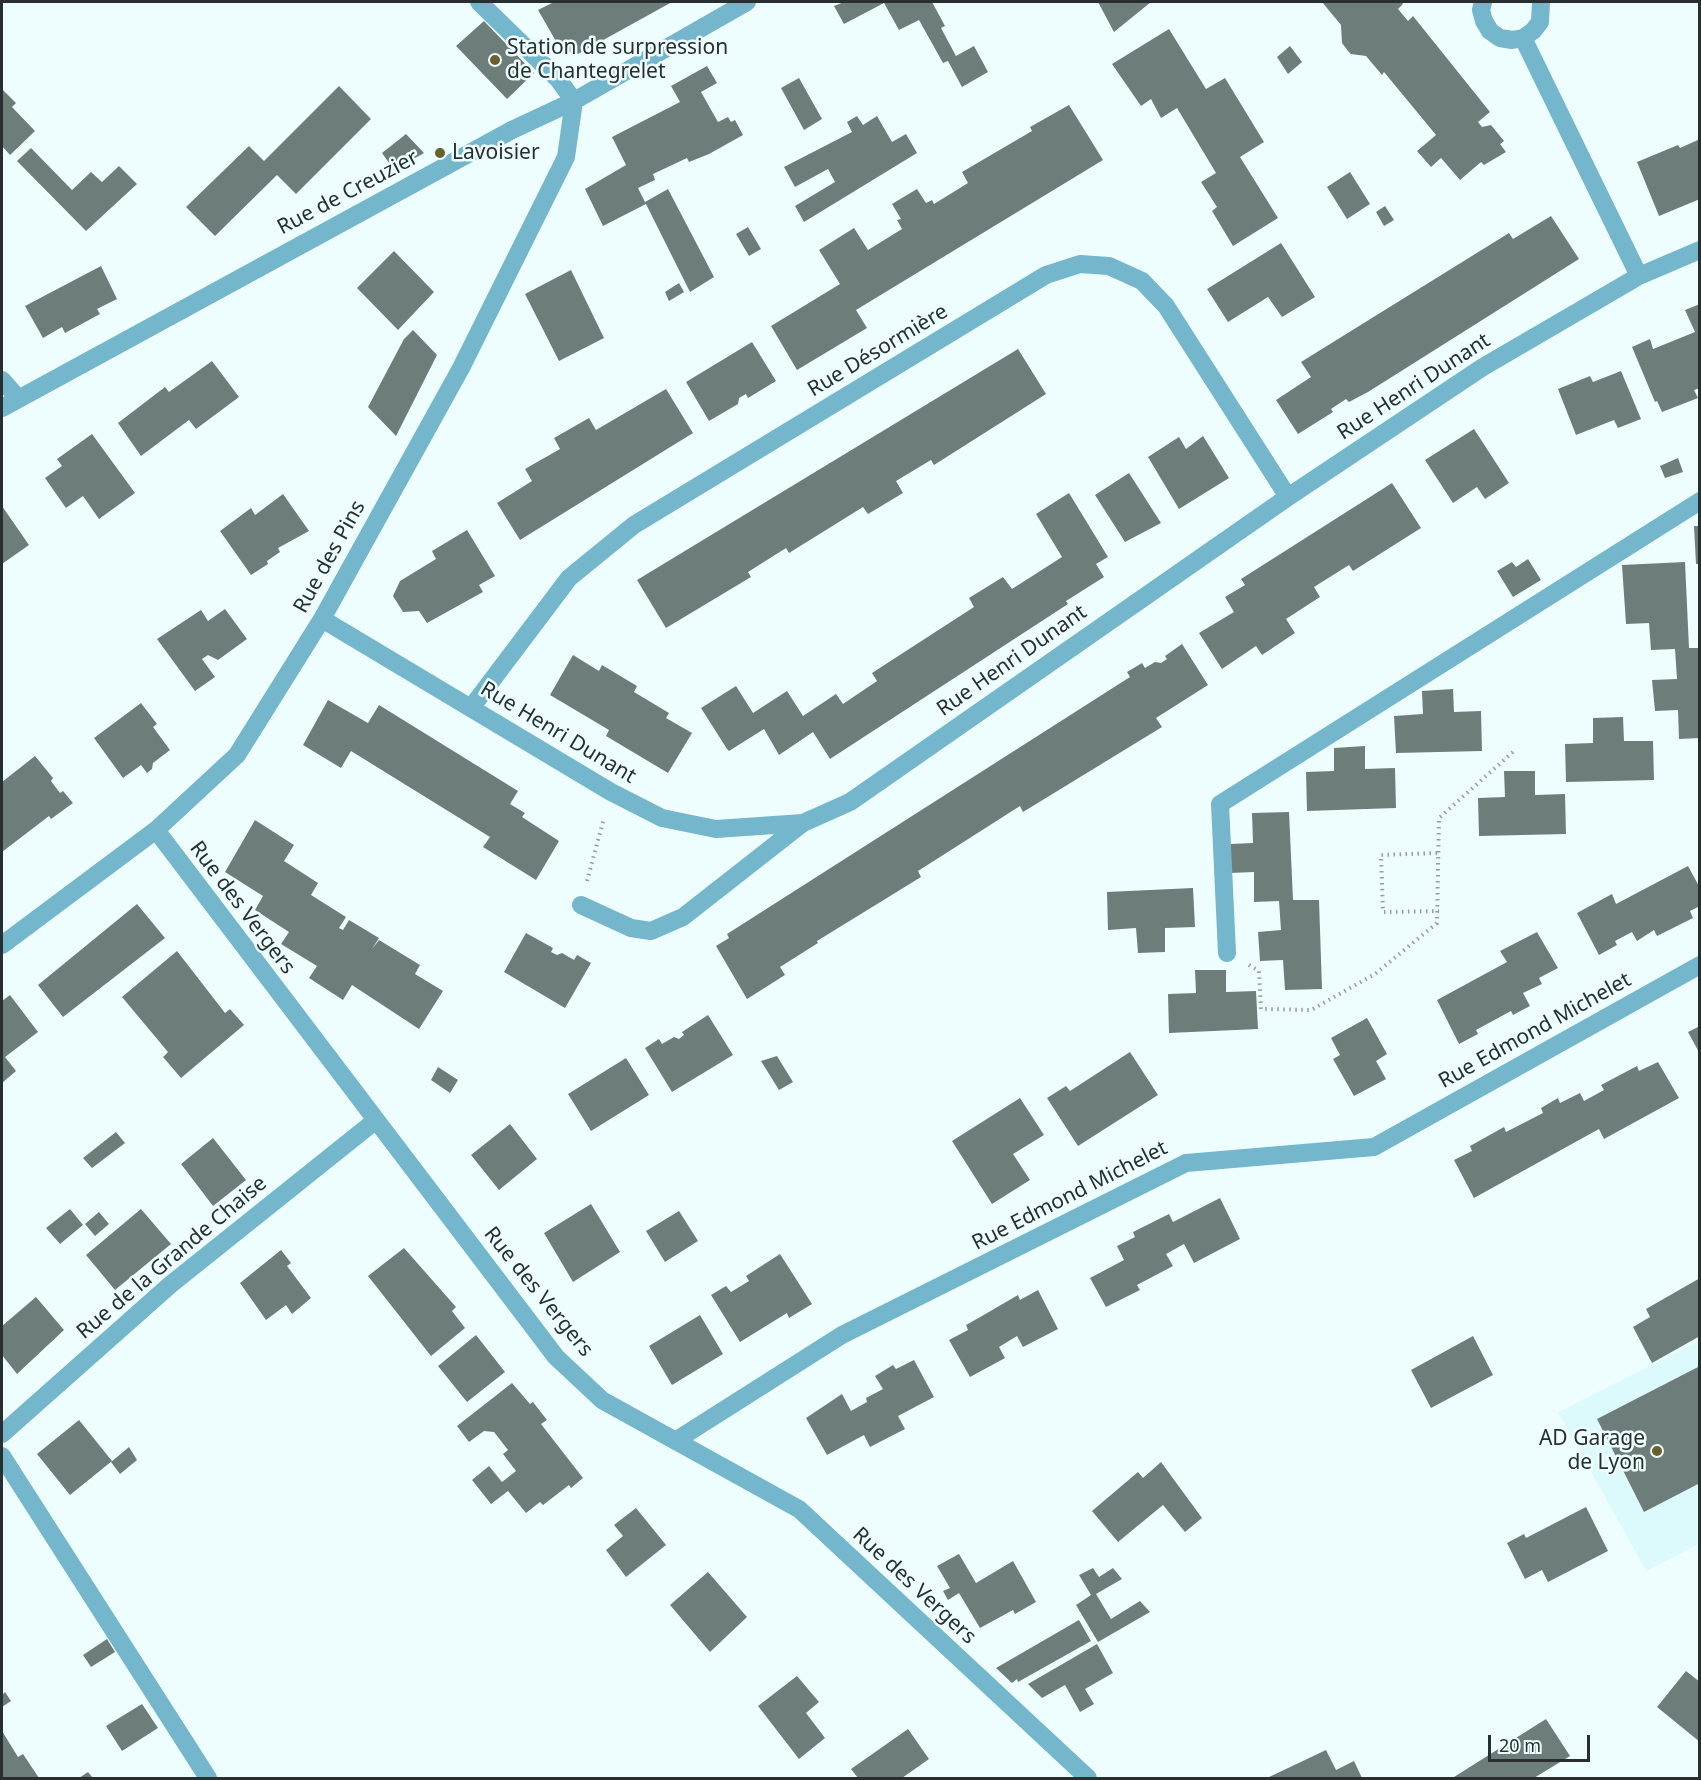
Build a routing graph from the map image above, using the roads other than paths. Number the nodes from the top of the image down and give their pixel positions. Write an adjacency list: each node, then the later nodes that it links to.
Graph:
1 (480, 2): 6 (street)
2 (747, 2): 6 (street, Rue de Creuzier)
3 (1483, 2): 5 (street)
4 (1540, 2): 5 (street)
5 (1523, 38): 8 (street)
6 (574, 101): 10 (street, Rue de Creuzier); 14 (street, Rue des Pins)
7 (1700, 250): 8 (street, Rue Henri Dunant)
8 (1639, 276): 12 (street, Rue Henri Dunant)
9 (2, 380): 10 (street)
10 (18, 398): 11 (street, Rue de Creuzier)
11 (2, 408)
12 (1288, 497): 15 (street, Rue Désormière); 16 (street, Rue Henri Dunant)
13 (1700, 501): 20 (street)
14 (322, 619): 15 (street, Rue Henri Dunant); 17 (street, Rue des Pins)
15 (471, 708): 16 (street, Rue Henri Dunant)
16 (803, 823): 18 (street)
17 (156, 830): 19 (street, Rue des Pins); 22 (street, Rue des Vergers)
18 (581, 904)
19 (2, 945)
20 (1227, 953)
21 (1700, 966): 24 (street, Rue Edmond Michelet)
22 (375, 1121): 23 (street, Rue de la Grande Chaise); 24 (street, Rue des Vergers)
23 (2, 1434)
24 (675, 1441): 27 (street, Rue des Vergers)
25 (2, 1456): 26 (street)
26 (208, 1779)
27 (1088, 1779)

